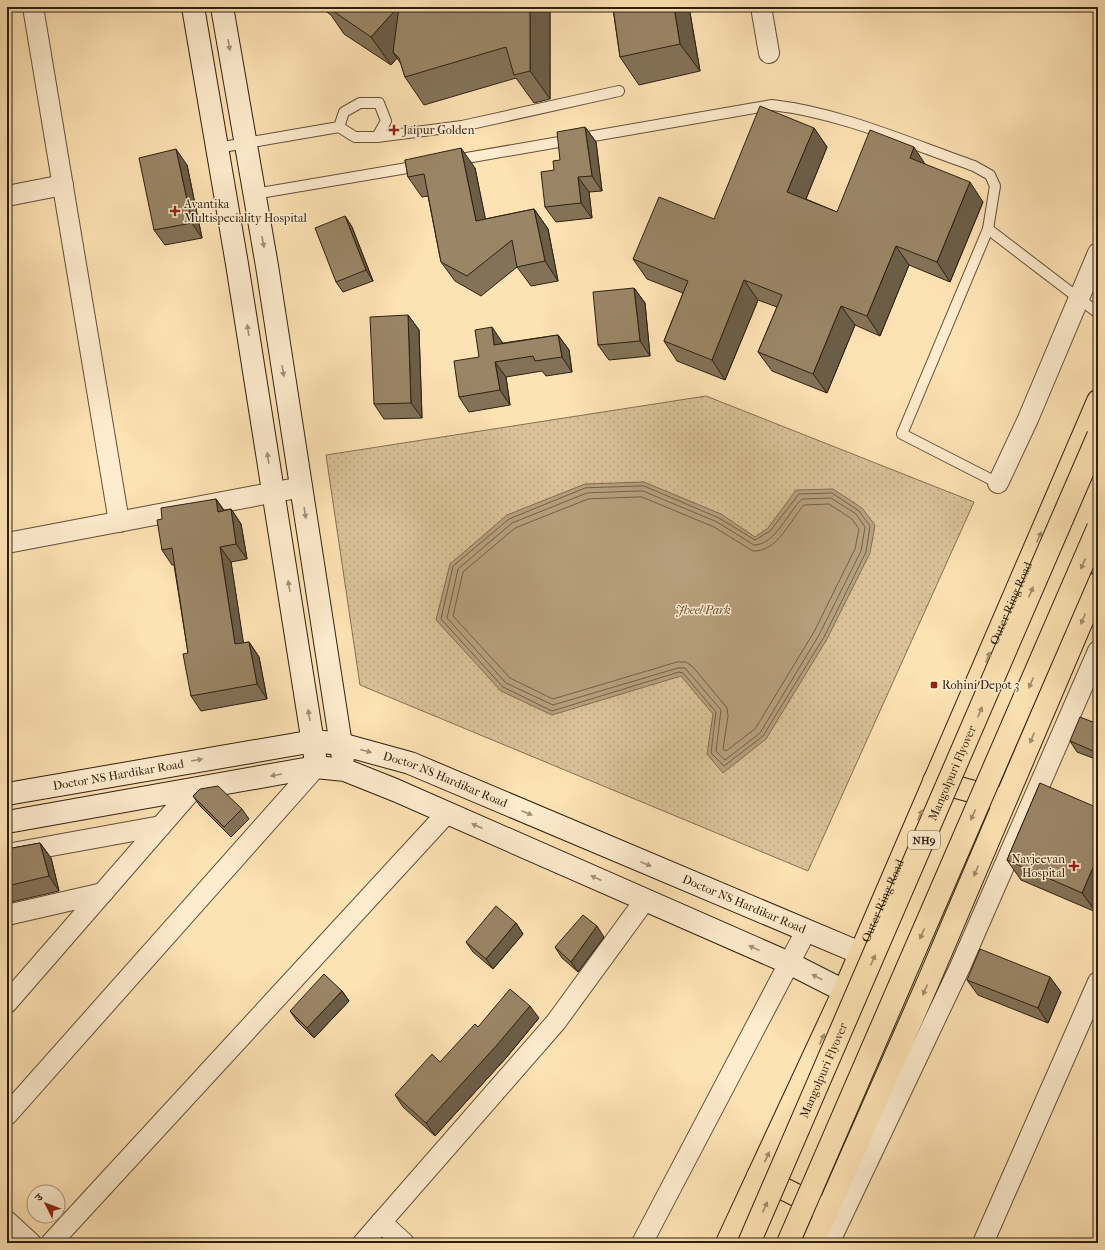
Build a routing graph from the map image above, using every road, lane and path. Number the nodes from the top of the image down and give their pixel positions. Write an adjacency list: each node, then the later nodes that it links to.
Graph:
1 (33, 7): 13 (street)
2 (193, 7): 10 (street)
3 (222, 7): 9 (street, one-way to 9)
4 (761, 7): 5 (street)
5 (769, 53)
6 (619, 91): 8 (lane)
7 (339, 127): 8 (lane); 8 (lane); 9 (lane)
8 (377, 137)
9 (245, 142): 10 (lane); 14 (street)
10 (217, 148): 24 (street, one-way to 10)
11 (445, 161): 16 (lane)
12 (430, 164): 14 (lane)
13 (63, 186): 15 (street); 25 (street)
14 (254, 194): 23 (street, one-way to 23)
15 (7, 196)
16 (988, 229): 18 (lane); 22 (lane)
17 (1098, 254): 18 (street)
18 (1079, 299): 19 (lane); 22 (street)
19 (1098, 313)
20 (1098, 401): 34 (main road, Outer Ring Road, one-way to 20)
21 (1098, 436): 62 (main road, Mangolpuri Flyover / NH9, one-way to 21, bridge)
22 (998, 483)
23 (302, 487): 24 (street); 31 (street, one-way to 31)
24 (274, 493): 25 (street); 30 (street, one-way to 24)
25 (119, 522): 27 (street)
26 (1098, 528): 63 (main road, NH9, one-way to 63, bridge)
27 (7, 543)
28 (1098, 583): 37 (main road, one-way to 37)
29 (1098, 651): 65 (street)
30 (314, 741): 31 (street, Doctor NS Hardikar Road); 32 (street); 36 (street, Doctor NS Hardikar Road, one-way to 30)
31 (341, 744): 33 (street); 45 (street, Doctor NS Hardikar Road, one-way to 45)
32 (316, 767): 33 (street); 35 (street, one-way to 35); 51 (street)
33 (345, 770): 38 (street)
34 (934, 781): 37 (main road); 46 (main road, Outer Ring Road, one-way to 34)
35 (193, 789): 39 (street); 40 (street)
36 (7, 794)
37 (1006, 801): 53 (main road, one-way to 53)
38 (447, 813): 43 (street, one-way to 38); 57 (street)
39 (7, 822)
40 (161, 826): 41 (street); 42 (street)
41 (7, 854)
42 (103, 893): 44 (street); 50 (street)
43 (645, 900): 47 (street, one-way to 43); 55 (street)
44 (7, 915)
45 (806, 932): 46 (street, Doctor NS Hardikar Road); 47 (street)
46 (860, 953): 49 (main road, Outer Ring Road)
47 (789, 963): 49 (street, one-way to 47); 60 (street)
48 (1098, 982): 66 (street)
49 (844, 992): 52 (main road, Outer Ring Road, one-way to 49)
50 (7, 1003)
51 (7, 1115)
52 (758, 1176): 53 (main road); 61 (main road, Outer Ring Road)
53 (827, 1210): 64 (main road)
54 (7, 1221): 56 (street)
55 (381, 1222): 58 (street); 59 (street)
56 (31, 1243)
57 (51, 1243)
58 (363, 1243)
59 (404, 1243)
60 (642, 1243)
61 (727, 1243)
62 (749, 1243)
63 (788, 1243)
64 (813, 1243)
65 (829, 1243)
66 (982, 1243)

